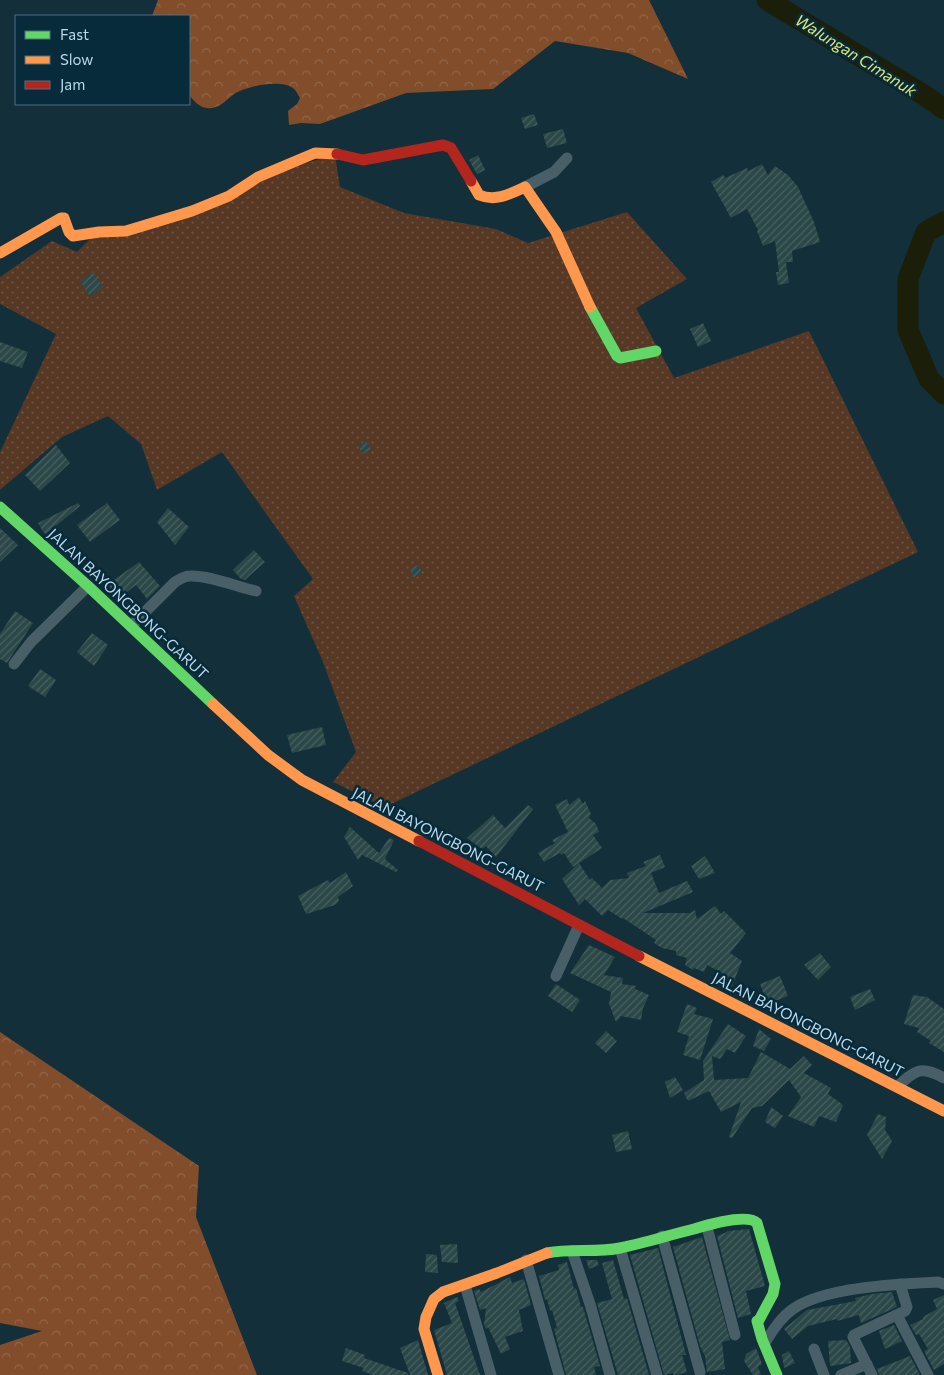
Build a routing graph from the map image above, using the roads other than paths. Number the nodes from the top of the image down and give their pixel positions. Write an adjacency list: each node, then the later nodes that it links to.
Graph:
1 (567, 158): 2 (street)
2 (525, 188): 3 (street); 4 (street)
3 (0, 253)
4 (656, 351)
5 (0, 507): 6 (street, JALAN BAYONGBONG-GARUT)
6 (88, 586): 8 (street, JALAN BAYONGBONG-GARUT); 9 (street)
7 (256, 591): 8 (street)
8 (131, 626): 10 (street, JALAN BAYONGBONG-GARUT)
9 (14, 664)
10 (579, 925): 11 (street); 13 (street, JALAN BAYONGBONG-GARUT)
11 (556, 976)
12 (944, 1078): 13 (street)
13 (897, 1087): 14 (street, JALAN BAYONGBONG-GARUT)
14 (944, 1111)
15 (707, 1226): 16 (street); 24 (street); 25 (street)
16 (662, 1236): 17 (street); 28 (street)
17 (620, 1248): 18 (street); 33 (street)
18 (572, 1252): 19 (street); 32 (street)
19 (526, 1260): 22 (street); 31 (street)
20 (900, 1284): 21 (street); 23 (street); 25 (street)
21 (944, 1284)
22 (465, 1285): 29 (street); 30 (street)
23 (897, 1315): 27 (street); 38 (street)
24 (735, 1335)
25 (763, 1342): 34 (street)
26 (814, 1349): 35 (street)
27 (867, 1364): 36 (street); 37 (street)
28 (700, 1372)
29 (438, 1375)
30 (491, 1375)
31 (559, 1375)
32 (610, 1375)
33 (656, 1375)
34 (777, 1375)
35 (824, 1375)
36 (841, 1375)
37 (872, 1375)
38 (928, 1375)

